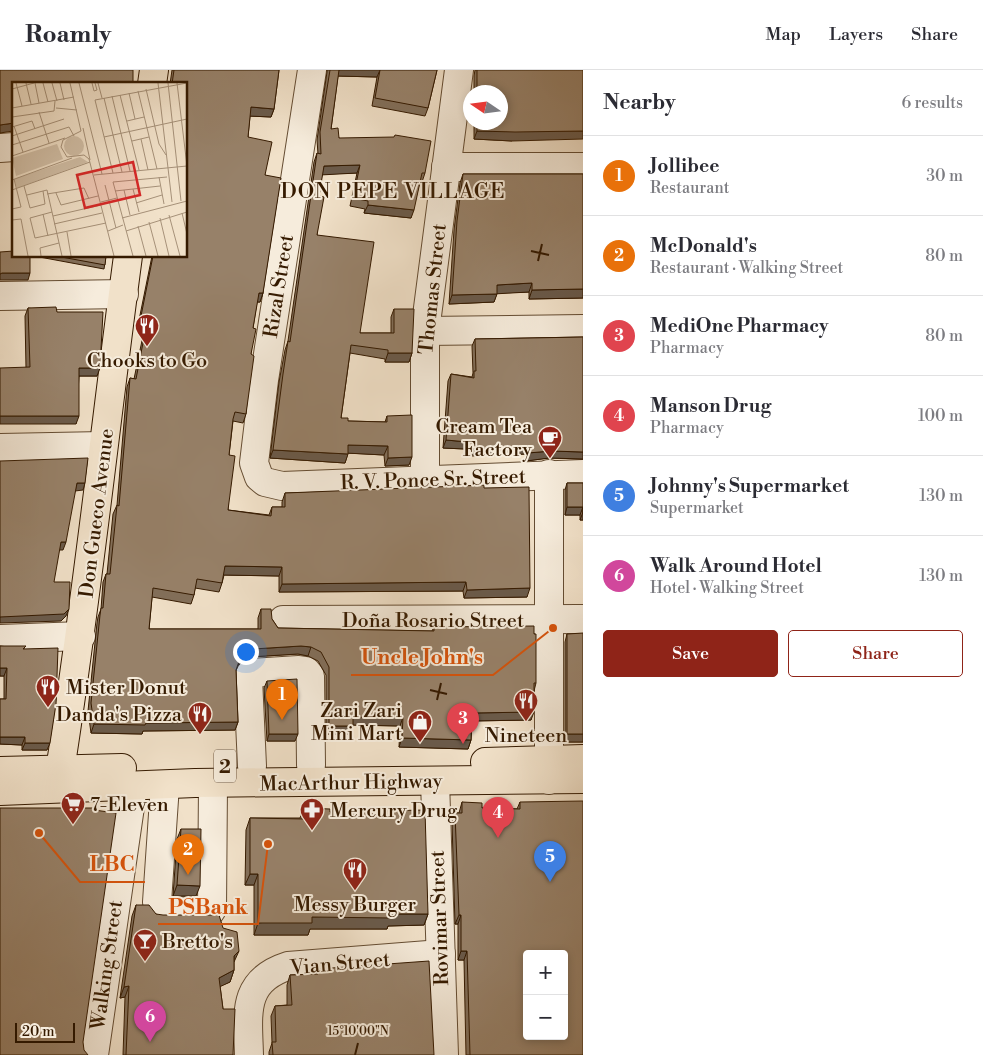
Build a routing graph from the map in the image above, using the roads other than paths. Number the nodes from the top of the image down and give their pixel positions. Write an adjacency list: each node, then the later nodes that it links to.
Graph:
1 (312, 70): 15 (street, Rizal Street)
2 (458, 70): 3 (street, Thomas Street)
3 (446, 167): 4 (street); 9 (street, Thomas Street)
4 (583, 167)
5 (128, 258): 6 (main road, Don Gueco Avenue)
6 (124, 294): 7 (street); 10 (main road, Don Gueco Avenue)
7 (0, 296)
8 (583, 330): 9 (street)
9 (425, 331): 14 (street, Thomas Street)
10 (103, 446): 11 (street); 19 (main road, Don Gueco Avenue)
11 (0, 448)
12 (549, 474): 13 (street, R. V. Ponce Sr. Street); 14 (street, R. V. Ponce Sr. Street); 18 (street)
13 (583, 474)
14 (425, 479): 15 (street, R. V. Ponce Sr. Street)
15 (282, 486)
16 (583, 619): 18 (street, Doña Rosario Street)
17 (283, 620): 18 (street, Doña Rosario Street)
18 (549, 620): 25 (street)
19 (82, 636): 20 (street); 24 (main road, Don Gueco Avenue)
20 (0, 639)
21 (583, 759): 25 (main road, MacArthur Highway / 2)
22 (311, 765): 23 (main road, MacArthur Highway / 2); 23 (street); 25 (main road, MacArthur Highway / 2)
23 (252, 766): 24 (main road, MacArthur Highway / 2)
24 (60, 770): 26 (main road, MacArthur Highway / 2)
25 (549, 770): 27 (main road, MacArthur Highway / 2); 28 (main road, MacArthur Highway / 2)
26 (0, 771)
27 (583, 779)
28 (435, 781): 29 (main road, MacArthur Highway / 2); 33 (street, Rovimar Street)
29 (213, 784): 30 (main road, MacArthur Highway / 2); 30 (street)
30 (165, 785): 31 (main road, MacArthur Highway / 2)
31 (132, 786): 32 (main road, MacArthur Highway / 2); 34 (street, Walking Street)
32 (0, 791)
33 (441, 954): 35 (street, Vian Street); 36 (street, Rovimar Street)
34 (94, 1055)
35 (249, 1055)
36 (444, 1055)

